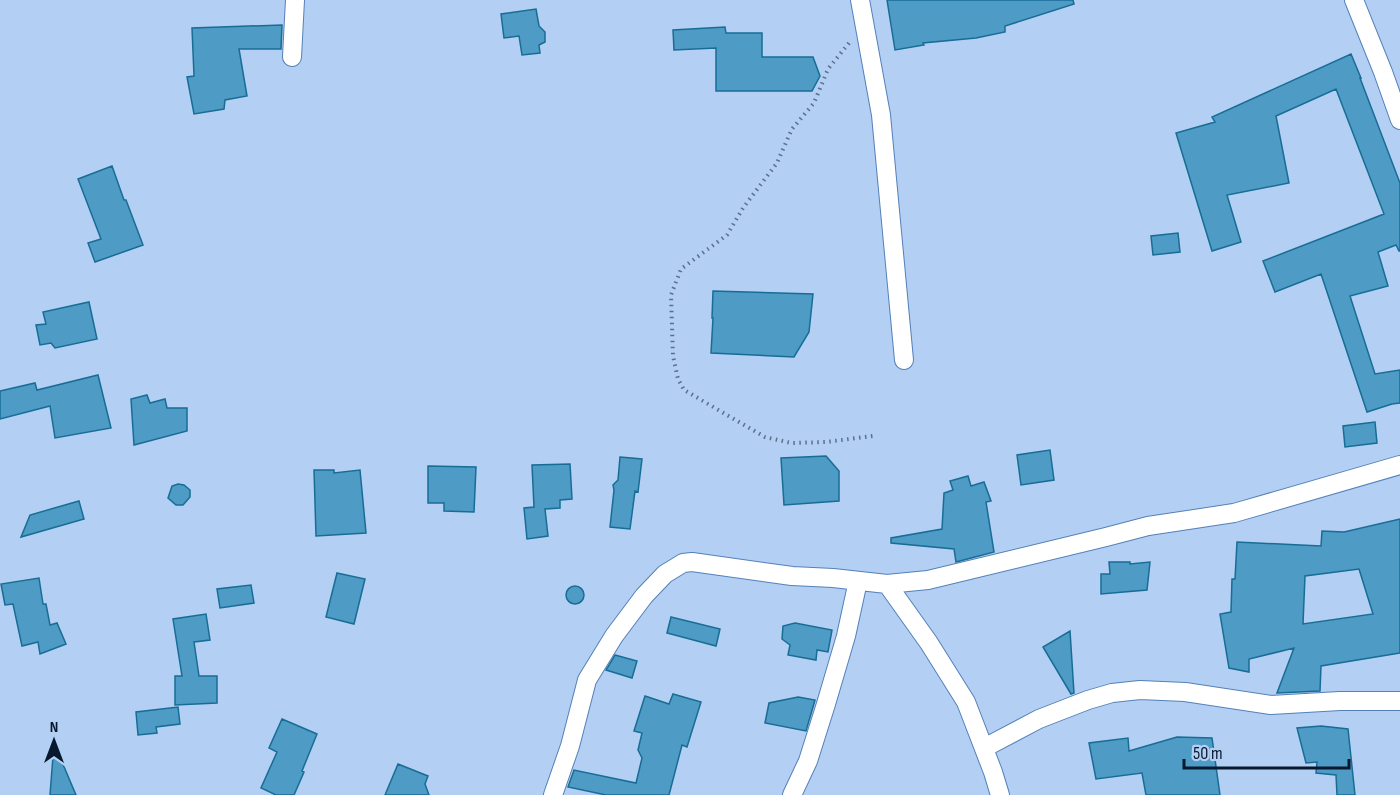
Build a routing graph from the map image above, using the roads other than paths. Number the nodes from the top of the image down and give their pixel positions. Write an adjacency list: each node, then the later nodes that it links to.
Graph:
1 (295, 0): 4 (street)
2 (860, 0): 6 (street)
3 (1354, 0): 5 (street)
4 (292, 57)
5 (1400, 120)
6 (904, 360)
7 (1400, 465): 9 (street)
8 (858, 581): 9 (street); 12 (street); 13 (street)
9 (887, 584): 11 (street)
10 (1400, 701): 11 (street)
11 (984, 748): 14 (street)
12 (553, 795)
13 (792, 795)
14 (1000, 795)

